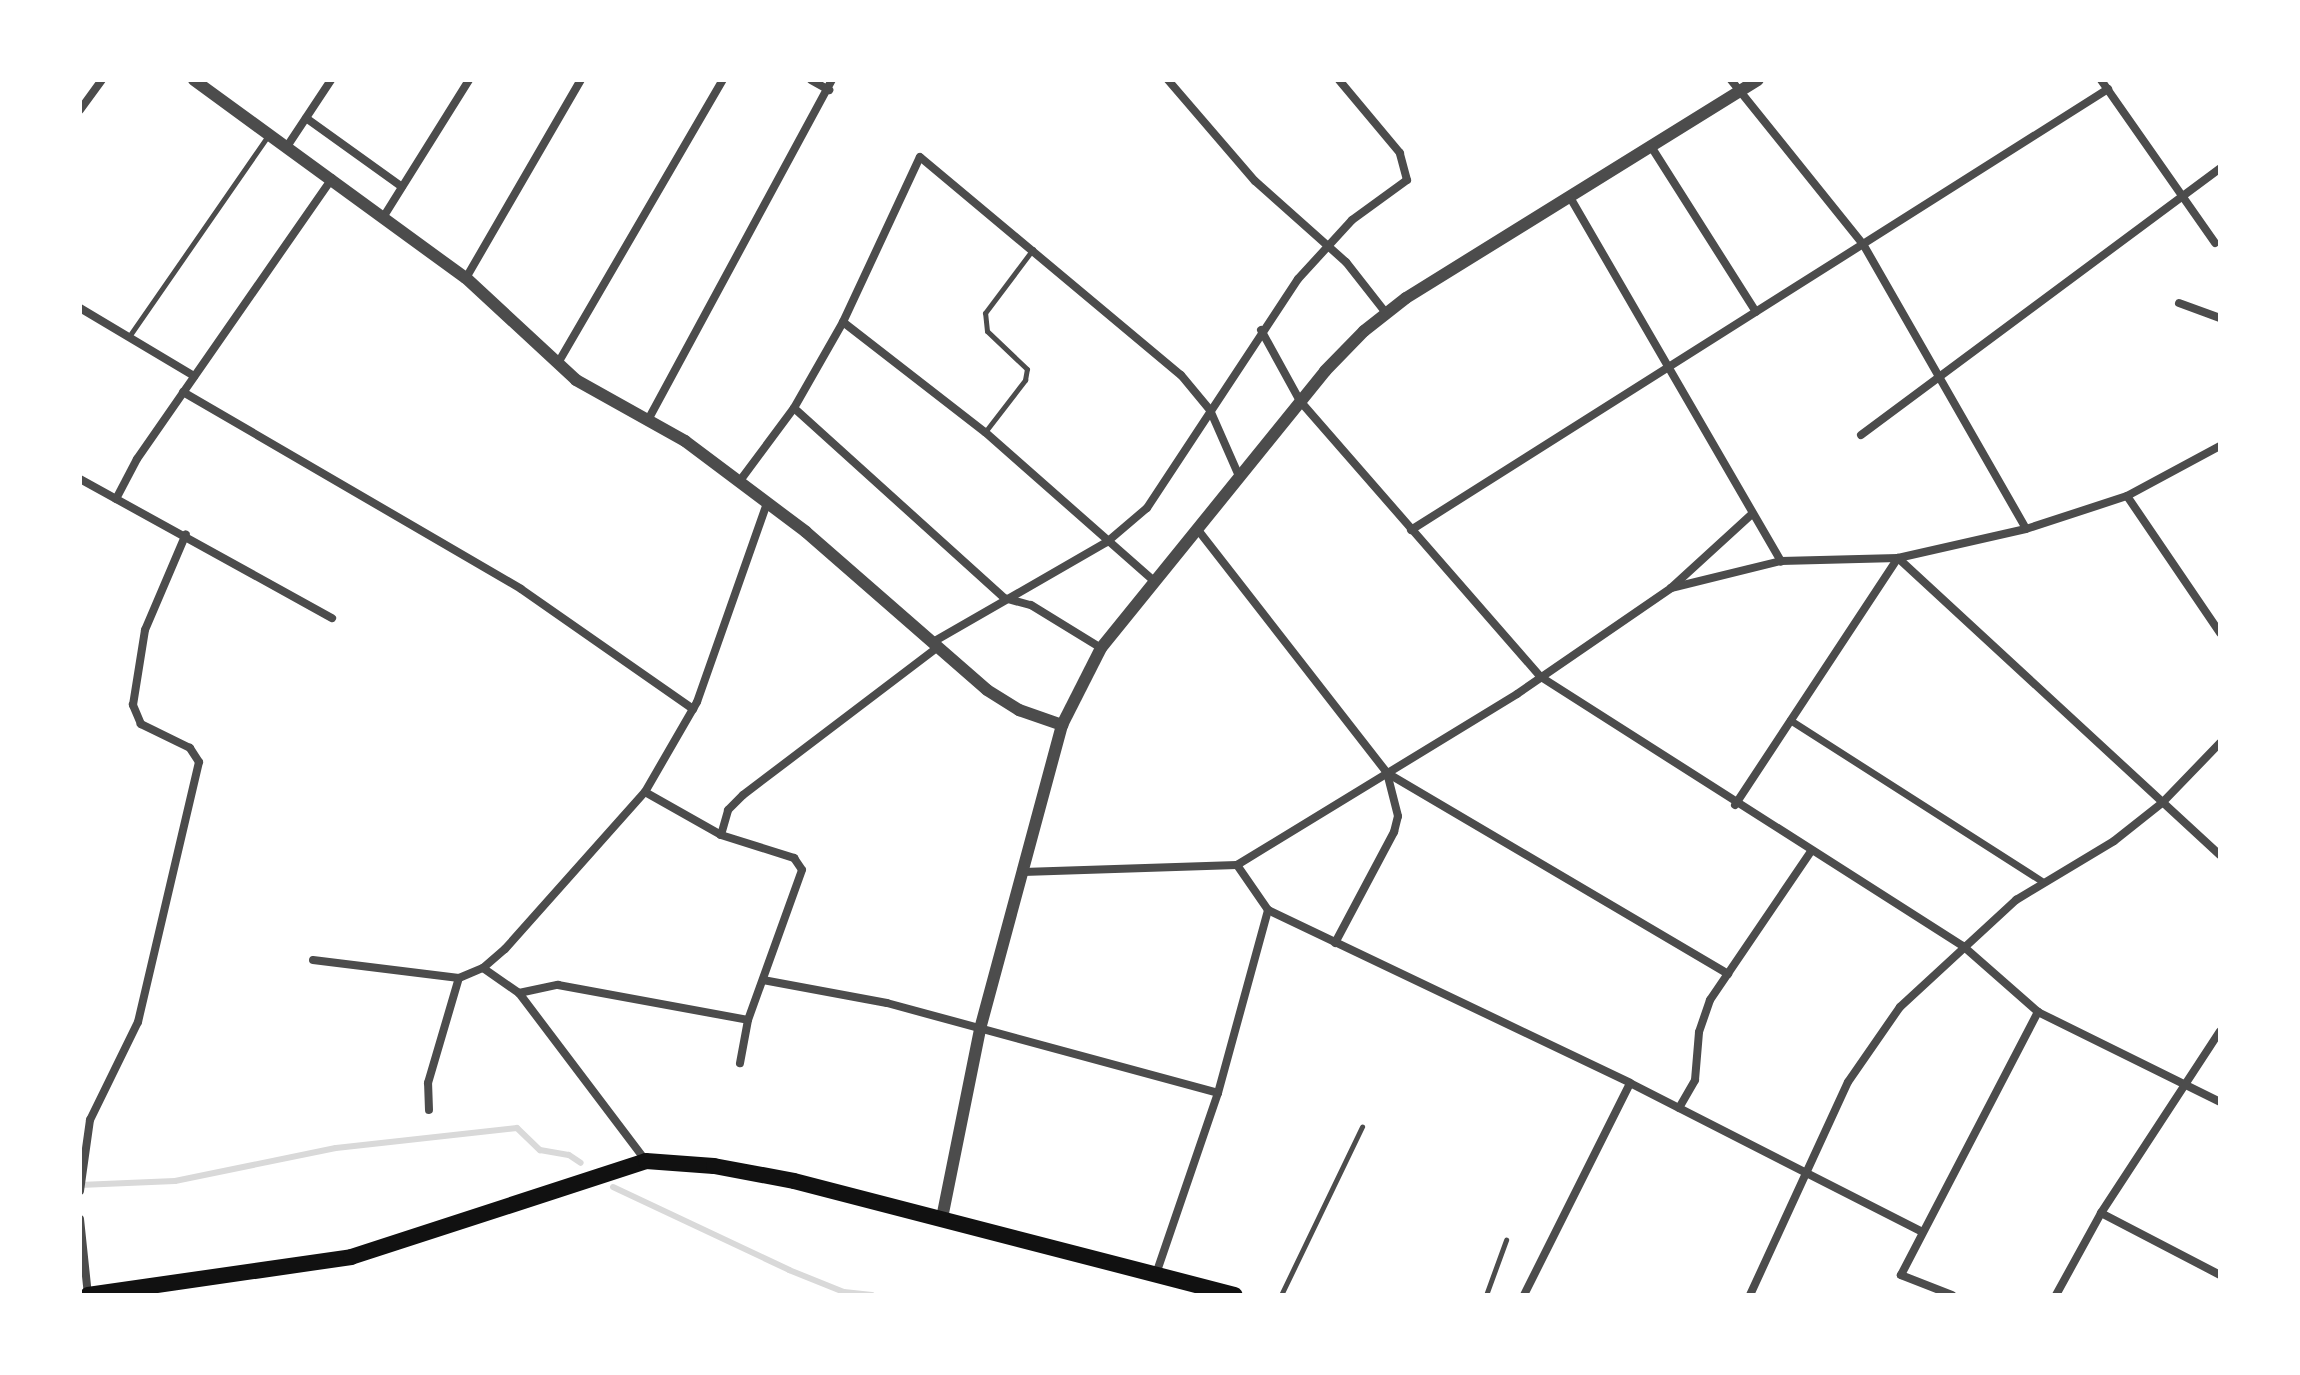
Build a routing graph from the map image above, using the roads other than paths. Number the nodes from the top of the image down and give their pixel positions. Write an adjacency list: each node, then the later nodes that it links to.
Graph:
1 (102, 80): 16 (street)
2 (331, 80): 17 (street)
3 (469, 80): 23 (street)
4 (581, 80): 31 (street)
5 (723, 80): 40 (street)
6 (811, 80): 15 (street)
7 (832, 80): 15 (street)
8 (1168, 80): 29 (street)
9 (1339, 80): 29 (street)
10 (1758, 80): 13 (street)
11 (2101, 80): 14 (street)
12 (203, 82): 18 (street)
13 (1734, 86): 20 (street); 28 (street)
14 (2108, 89): 24 (street); 28 (street)
15 (829, 90): 48 (street)
16 (80, 110)
17 (306, 118): 19 (street); 23 (street)
18 (271, 132): 19 (street); 39 (lane)
19 (288, 145): 22 (street)
20 (1652, 148): 25 (street); 34 (street)
21 (2220, 168): 24 (street)
22 (332, 178): 26 (street); 43 (street)
23 (402, 187): 26 (street)
24 (2182, 196): 27 (street); 42 (street)
25 (1571, 199): 35 (street); 41 (street)
26 (384, 216): 31 (street)
27 (2215, 243)
28 (1863, 244): 34 (street); 42 (street)
29 (1327, 245): 35 (street); 38 (street)
30 (1034, 249): 37 (street); 47 (street); 49 (lane)
31 (466, 278): 40 (street)
32 (2179, 303): 36 (street)
33 (80, 308): 39 (street)
34 (1756, 312): 41 (street)
35 (1386, 313): 45 (street)
36 (2220, 318)
37 (843, 322): 46 (street); 49 (street)
38 (1261, 330): 45 (street); 47 (street)
39 (130, 335): 43 (street)
40 (558, 363): 48 (street)
41 (1671, 365): 58 (street); 61 (street)
42 (1940, 374): 50 (street); 59 (street)
43 (194, 376): 44 (street)
44 (183, 392): 56 (street); 74 (street)
45 (1300, 401): 52 (street); 61 (street)
46 (794, 408): 54 (street); 68 (street)
47 (1210, 410): 52 (street); 63 (street)
48 (648, 420): 54 (street)
49 (985, 432): 63 (street)
50 (1861, 435)
51 (2220, 446): 55 (street)
52 (1239, 476): 60 (street)
53 (80, 479): 56 (street)
54 (739, 482): 57 (street)
55 (2127, 496): 59 (street); 70 (street)
56 (116, 499): 62 (street)
57 (767, 503): 71 (street); 74 (street)
58 (1752, 514): 65 (street); 67 (street)
59 (2026, 529): 64 (street)
60 (1198, 530): 66 (street); 78 (street)
61 (1411, 530): 73 (street)
62 (186, 534): 69 (street); 109 (street)
63 (1107, 542): 66 (street); 68 (street)
64 (1898, 558): 65 (street); 75 (street); 80 (street)
65 (1781, 561): 67 (street)
66 (1154, 581): 72 (street)
67 (1671, 588): 73 (street)
68 (1004, 598): 71 (street); 72 (street)
69 (332, 618)
70 (2220, 633)
71 (936, 645): 76 (street); 82 (street)
72 (1101, 648): 76 (street)
73 (1541, 677): 78 (street); 81 (street)
74 (693, 709): 79 (street)
75 (1790, 720): 81 (street); 87 (street)
76 (1062, 725): 86 (street)
77 (2220, 743): 80 (street)
78 (1387, 773): 85 (street); 89 (street); 93 (street)
79 (645, 792): 82 (street); 92 (street)
80 (2162, 803): 84 (street); 87 (street)
81 (1735, 805): 83 (street)
82 (721, 835): 95 (street)
83 (1810, 853): 90 (street); 93 (street)
84 (2220, 855)
85 (1237, 865): 86 (street); 88 (street)
86 (1023, 872): 99 (street)
87 (2042, 881): 90 (street)
88 (1268, 910): 89 (street); 104 (street)
89 (1335, 943): 102 (street)
90 (1963, 946): 97 (street); 111 (street)
91 (313, 960): 94 (street)
92 (483, 968): 94 (street); 96 (street)
93 (1728, 974): 106 (street)
94 (459, 978): 107 (street)
95 (763, 980): 98 (street); 99 (street)
96 (519, 993): 98 (street); 110 (street)
97 (2038, 1012): 103 (street); 116 (street)
98 (748, 1020): 101 (street)
99 (980, 1029): 104 (street); 114 (street)
100 (2220, 1031): 103 (street)
101 (740, 1063)
102 (1630, 1083): 106 (street); 124 (street)
103 (2184, 1086): 105 (street); 113 (street)
104 (1218, 1093): 118 (street)
105 (2220, 1102)
106 (1679, 1108): 111 (street)
107 (429, 1110)
108 (1362, 1127): 122 (lane)
109 (82, 1161): 112 (street)
110 (646, 1161): 114 (main road); 120 (main road)
111 (1804, 1172): 116 (street); 125 (street)
112 (80, 1191)
113 (2101, 1213): 119 (street); 127 (street)
114 (942, 1218): 118 (main road)
115 (80, 1219): 120 (street)
116 (1922, 1232): 126 (street)
117 (1506, 1240): 123 (lane)
118 (1156, 1274): 121 (main road)
119 (2220, 1275)
120 (88, 1295)
121 (1235, 1295)
122 (1281, 1295)
123 (1486, 1295)
124 (1524, 1295)
125 (1750, 1295)
126 (1952, 1295)
127 (2056, 1295)

